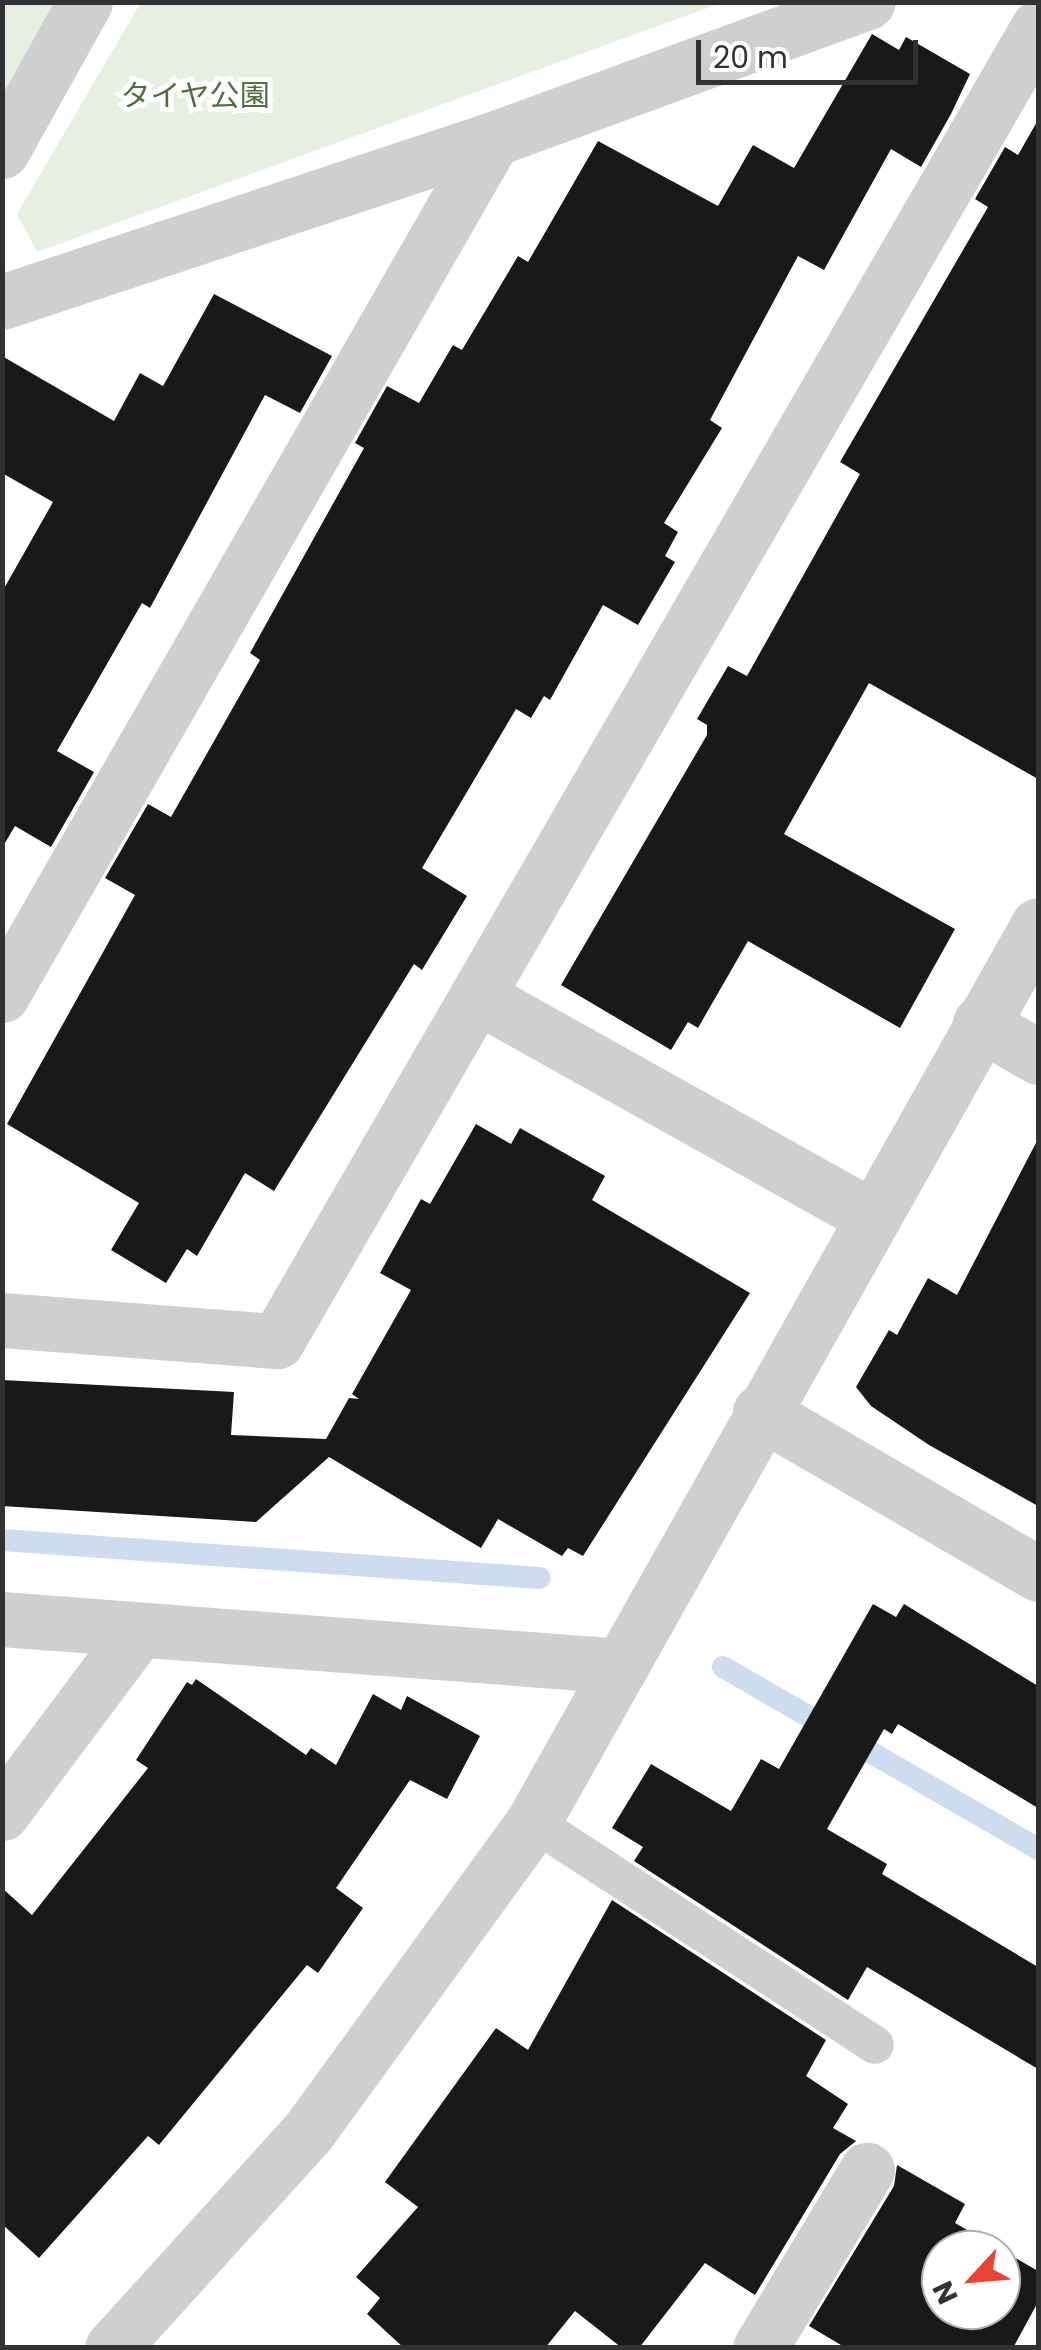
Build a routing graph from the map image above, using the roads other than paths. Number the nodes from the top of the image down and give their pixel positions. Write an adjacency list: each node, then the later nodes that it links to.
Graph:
1 (85, 2): 5 (street)
2 (868, 2): 4 (street)
3 (1038, 27): 9 (street)
4 (493, 139): 6 (street); 8 (street)
5 (2, 151)
6 (2, 302)
7 (1038, 925): 10 (street)
8 (2, 995)
9 (477, 996): 12 (street); 13 (street)
10 (980, 1023): 11 (street); 12 (street)
11 (1038, 1057)
12 (870, 1216): 14 (street)
13 (2, 1320)
14 (760, 1412): 15 (street); 18 (street)
15 (1038, 1574)
16 (2, 1619): 17 (street)
17 (138, 1631): 18 (street); 19 (street)
18 (621, 1666): 20 (street)
19 (2, 1813)
20 (533, 1822): 21 (lane); 23 (street)
21 (874, 2045)
22 (866, 2170): 24 (street)
23 (112, 2348)
24 (760, 2348)

